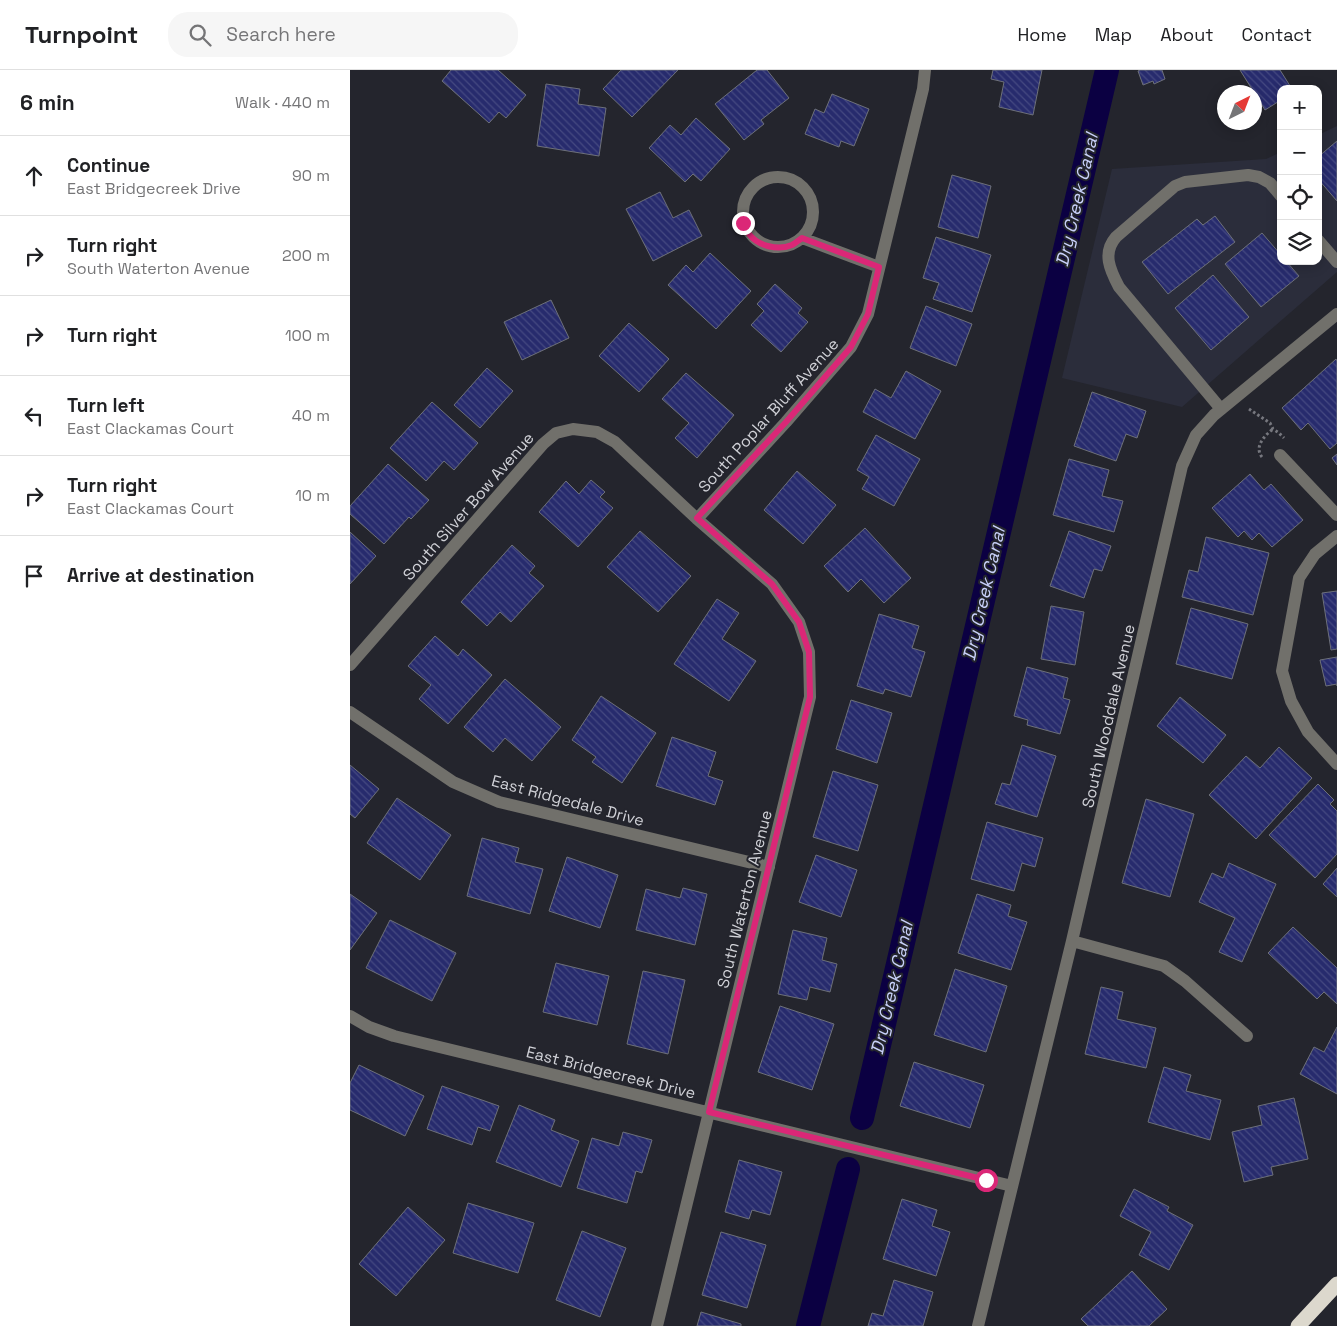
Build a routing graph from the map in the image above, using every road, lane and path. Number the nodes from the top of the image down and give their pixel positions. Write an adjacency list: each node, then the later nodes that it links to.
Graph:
1 (925, 70): 6 (street, South Poplar Bluff Avenue)
2 (1277, 191): 9 (street)
3 (802, 238): 3 (street); 6 (street)
4 (1322, 245): 5 (street)
5 (1337, 262)
6 (879, 267): 15 (street, South Poplar Bluff Avenue)
7 (1337, 314): 9 (street, South Wooddale Avenue)
8 (1247, 407): 10 (path)
9 (1221, 409): 21 (street, South Wooddale Avenue)
10 (1273, 430): 11 (path); 13 (path)
11 (1286, 441)
12 (1280, 455): 14 (street)
13 (1264, 461)
14 (1337, 515)
15 (697, 518): 17 (street, South Silver Bow Avenue); 20 (street, South Waterton Avenue)
16 (1337, 536): 19 (street)
17 (350, 665)
18 (350, 712): 20 (street, East Ridgedale Drive)
19 (1337, 764)
20 (769, 868): 24 (street, South Waterton Avenue)
21 (1072, 941): 23 (street); 25 (street, South Wooddale Avenue)
22 (350, 1016): 24 (street, East Bridgecreek Drive)
23 (1247, 1036)
24 (709, 1112): 25 (street, East Bridgecreek Drive); 27 (street, South Waterton Avenue)
25 (1012, 1186): 28 (street, South Wooddale Avenue)
26 (1337, 1284): 29 (highway)
27 (657, 1326)
28 (978, 1326)
29 (1298, 1326)

